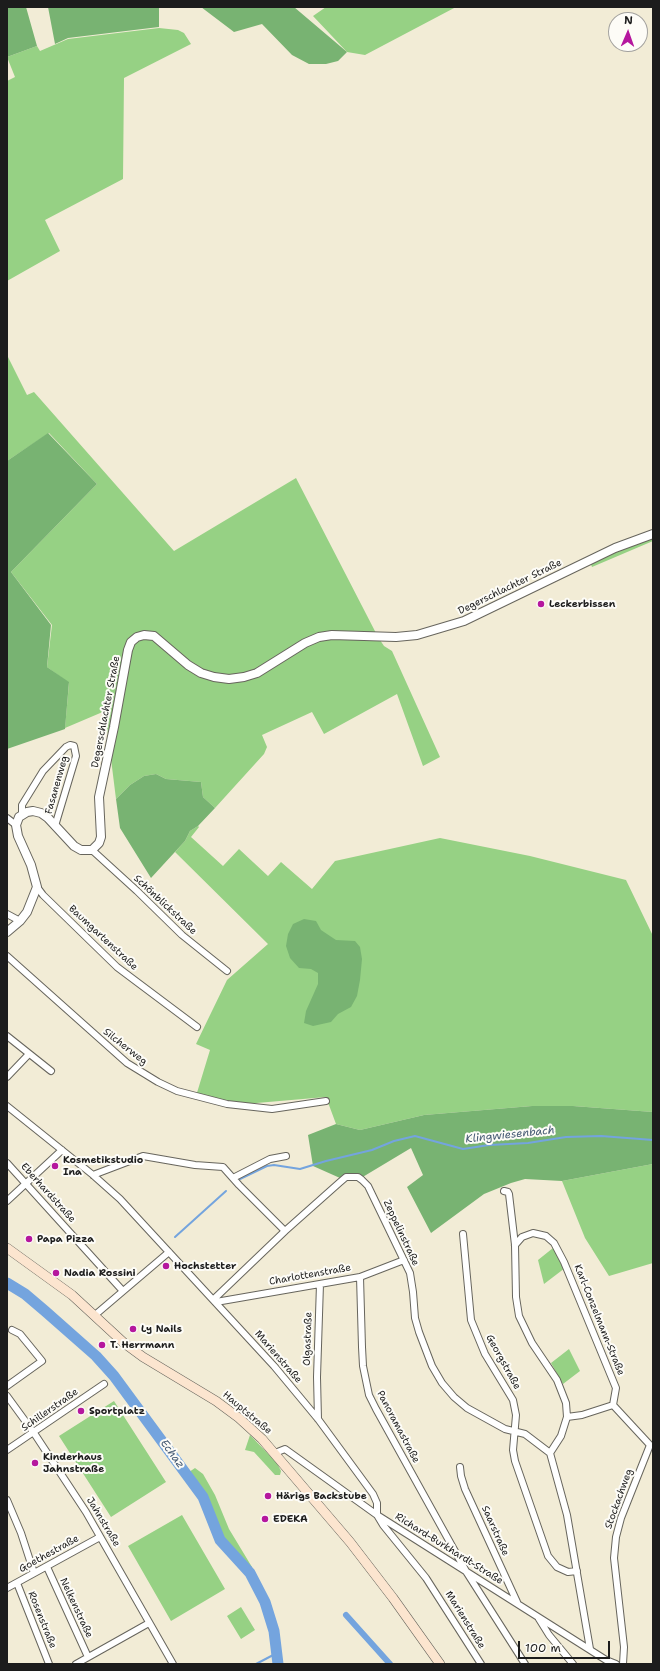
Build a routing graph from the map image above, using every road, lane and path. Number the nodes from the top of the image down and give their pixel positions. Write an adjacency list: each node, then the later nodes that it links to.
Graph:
1 (653, 534): 6 (street, Degerschlachter Straße)
2 (22, 814): 4 (street); 5 (street); 5 (street, Fasanenweg)
3 (7, 818): 4 (street)
4 (16, 825): 7 (street)
5 (55, 826): 6 (street)
6 (92, 850): 12 (street, Schönblickstraße)
7 (37, 887): 9 (street); 13 (street, Baumgartenstraße)
8 (7, 914): 9 (street)
9 (20, 921): 10 (street)
10 (7, 932)
11 (7, 956): 18 (street, Silcherweg)
12 (227, 971)
13 (197, 1027)
14 (7, 1036): 15 (street)
15 (29, 1054): 16 (street); 17 (street)
16 (51, 1071)
17 (7, 1077)
18 (326, 1101)
19 (7, 1106): 20 (street, Marienstraße)
20 (62, 1150): 23 (street, Marienstraße); 25 (street)
21 (286, 1156): 24 (street)
22 (7, 1163): 25 (street, Eberhardstraße)
23 (94, 1175): 24 (street); 32 (street, Marienstraße)
24 (233, 1178): 28 (street)
25 (26, 1184): 27 (street); 36 (street, Eberhardstraße)
26 (504, 1191): 30 (street)
27 (7, 1202)
28 (285, 1231): 33 (street, Zeppelinstraße); 37 (street, Zeppelinstraße)
29 (463, 1234): 46 (street, Georgstraße)
30 (515, 1245): 43 (street, Karl-Conzelmann-Straße); 44 (street)
31 (7, 1248): 38 (main road, Hauptstraße)
32 (169, 1252): 36 (street); 37 (street, Marienstraße)
33 (404, 1260): 34 (street, Charlottenstraße); 46 (street, Zeppelinstraße)
34 (360, 1277): 35 (street, Charlottenstraße); 58 (street, Panoramastraße)
35 (320, 1284): 37 (street, Charlottenstraße); 45 (street, Olgastraße)
36 (122, 1290): 38 (street)
37 (215, 1301): 45 (street, Marienstraße)
38 (95, 1315): 49 (main road, Hauptstraße)
39 (12, 1330): 41 (street)
40 (104, 1384): 47 (street, Schillerstraße)
41 (7, 1386)
42 (7, 1396): 47 (street, Jahnstraße)
43 (613, 1405): 44 (street); 74 (street, Stockachweg)
44 (567, 1417): 50 (street)
45 (318, 1419): 53 (street, Marienstraße)
46 (515, 1431): 50 (street, Zeppelinstraße); 56 (street, Georgstraße)
47 (34, 1433): 48 (street, Schillerstraße); 54 (street, Jahnstraße)
48 (7, 1450)
49 (275, 1453): 53 (street, Richard-Burkhardt-Straße); 69 (main road, Hauptstraße)
50 (550, 1453): 56 (street)
51 (460, 1467): 61 (street, Saarstraße)
52 (7, 1500): 57 (street)
53 (377, 1515): 58 (street, Richard-Burkhardt-Straße); 70 (street, Marienstraße)
54 (100, 1537): 55 (street, Goethestraße); 63 (street, Jahnstraße)
55 (47, 1567): 57 (street, Goethestraße); 65 (street, Nelkenstraße)
56 (577, 1571): 64 (street)
57 (34, 1573): 59 (street, Goethestraße)
58 (467, 1573): 61 (street, Richard-Burkhardt-Straße); 71 (street, Panoramastraße)
59 (17, 1583): 60 (street, Goethestraße); 66 (street, Rosenstraße)
60 (7, 1588)
61 (517, 1602): 62 (street, Richard-Burkhardt-Straße)
62 (538, 1617): 64 (street, Richard-Burkhardt-Straße); 72 (street)
63 (149, 1623): 65 (street); 68 (street, Jahnstraße)
64 (590, 1649): 73 (street, Richard-Burkhardt-Straße)
65 (88, 1657): 67 (street)
66 (49, 1664)
67 (76, 1664)
68 (173, 1664)
69 (440, 1664)
70 (481, 1664)
71 (525, 1664)
72 (573, 1664)
73 (616, 1664)
74 (623, 1664)

